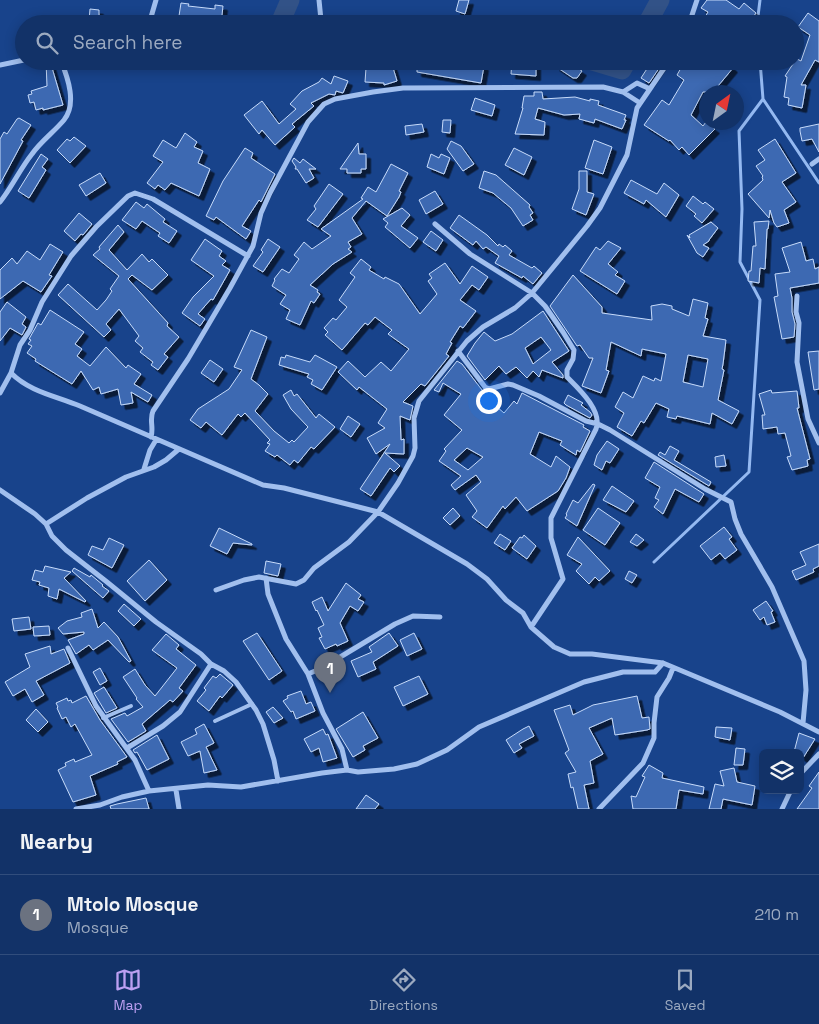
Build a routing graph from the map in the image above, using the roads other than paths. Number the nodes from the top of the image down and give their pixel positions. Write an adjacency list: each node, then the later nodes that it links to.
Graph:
1 (156, 0): 4 (street)
2 (319, 0): 5 (street)
3 (696, 0): 6 (street)
4 (152, 15)
5 (320, 15)
6 (692, 15)
7 (15, 62): 8 (street)
8 (0, 65)
9 (65, 70): 16 (street)
10 (663, 70): 11 (street)
11 (650, 89): 12 (street); 13 (street)
12 (623, 92): 13 (street); 18 (street)
13 (640, 103): 19 (street)
14 (819, 159): 15 (street)
15 (812, 164)
16 (0, 202)
17 (435, 224): 19 (street)
18 (248, 256): 22 (street); 25 (street)
19 (532, 293): 21 (street); 24 (street)
20 (797, 296): 26 (street)
21 (458, 351): 24 (street); 30 (street)
22 (11, 373): 23 (street); 25 (street)
23 (0, 393)
24 (598, 424): 35 (street); 45 (street)
25 (154, 438): 27 (street); 28 (street)
26 (819, 443)
27 (179, 449): 28 (street); 30 (street)
28 (144, 469): 31 (street)
29 (0, 490): 31 (street)
30 (378, 512): 32 (street); 35 (street)
31 (46, 524): 38 (street)
32 (266, 578): 33 (street); 40 (street)
33 (216, 590)
34 (440, 617): 40 (street)
35 (531, 627): 37 (street)
36 (68, 648): 43 (street)
37 (663, 663): 39 (street); 49 (street)
38 (211, 664): 41 (street); 47 (street)
39 (673, 668): 45 (street); 57 (street)
40 (308, 674): 49 (street)
41 (252, 704): 44 (lane); 51 (street)
42 (131, 706): 43 (lane)
43 (103, 718): 47 (street)
44 (215, 721)
45 (803, 723): 46 (street)
46 (819, 732)
47 (128, 748): 53 (street)
48 (819, 754): 50 (street)
49 (347, 770): 51 (street)
50 (804, 770)
51 (278, 781): 52 (street)
52 (176, 790): 53 (street); 56 (street)
53 (149, 791): 55 (street)
54 (788, 794): 58 (street)
55 (76, 809)
56 (179, 809)
57 (599, 809)
58 (782, 809)

